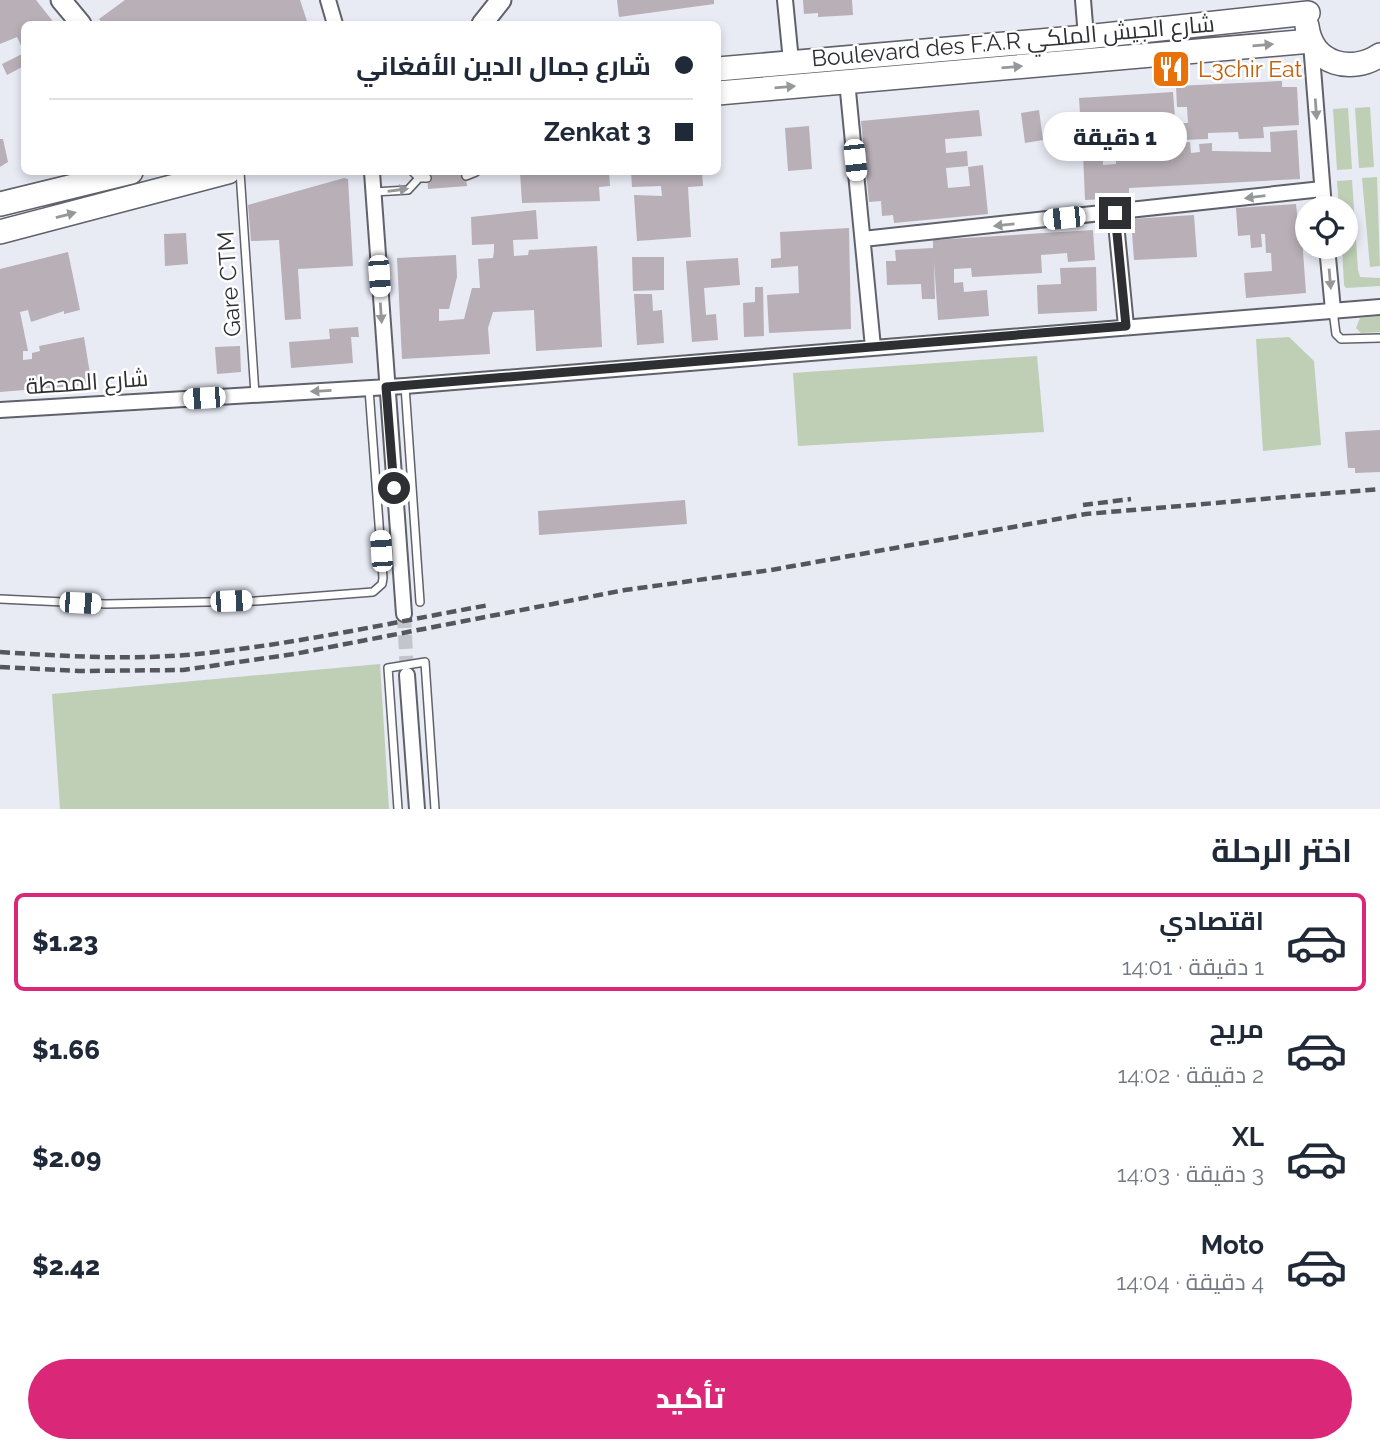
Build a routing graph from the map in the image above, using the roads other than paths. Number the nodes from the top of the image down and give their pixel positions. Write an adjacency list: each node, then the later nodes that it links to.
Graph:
1 (61, 0): 7 (street)
2 (328, 0): 8 (street)
3 (500, 0): 9 (street)
4 (785, 0): 13 (street)
5 (1083, 0): 10 (street)
6 (1309, 4): 10 (main road, Boulevard des F.A.R شارع الجيش الملكي); 11 (main road, Boulevard des F.A.R شارع الجيش الملكي)
7 (78, 21)
8 (334, 21)
9 (484, 21)
10 (1086, 37): 13 (main road, Boulevard des F.A.R شارع الجيش الملكي)
11 (1311, 41): 12 (main road); 15 (main road, Boulevard des F.A.R شارع الجيش الملكي, one-way to 11); 22 (street, one-way to 22)
12 (1380, 55)
13 (791, 61): 14 (main road, Boulevard des F.A.R شارع الجيش الملكي)
14 (721, 69)
15 (847, 81): 16 (main road, Boulevard des F.A.R شارع الجيش الملكي, one-way to 15); 28 (street)
16 (721, 93)
17 (109, 175): 25 (main road)
18 (217, 175): 27 (main road, one-way to 18)
19 (240, 175): 38 (lane, Gare CTM)
20 (372, 175): 23 (street)
21 (418, 175): 23 (lane, one-way to 21)
22 (1322, 189): 24 (street); 26 (street, one-way to 26)
23 (374, 192): 36 (street, one-way to 36)
24 (1323, 196)
25 (0, 205)
26 (1115, 213): 28 (street, one-way to 28); 32 (street)
27 (0, 232)
28 (863, 239): 34 (street)
29 (1328, 259): 31 (street, one-way to 31)
30 (1380, 307): 31 (street, شارع المحطة)
31 (1333, 310): 32 (street, شارع المحطة); 33 (lane)
32 (1126, 326): 34 (street, شارع المحطة)
33 (1380, 338)
34 (873, 347): 35 (street, شارع المحطة)
35 (405, 386): 36 (street, شارع المحطة); 41 (lane)
36 (386, 387): 37 (street, شارع المحطة); 42 (street)
37 (369, 389): 38 (street, شارع المحطة, one-way to 38); 40 (lane)
38 (255, 394): 39 (street, شارع المحطة)
39 (0, 410)
40 (0, 599)
41 (419, 602)
42 (404, 614)
43 (407, 675): 45 (street)
44 (398, 809): 46 (lane)
45 (417, 809)
46 (435, 809)

